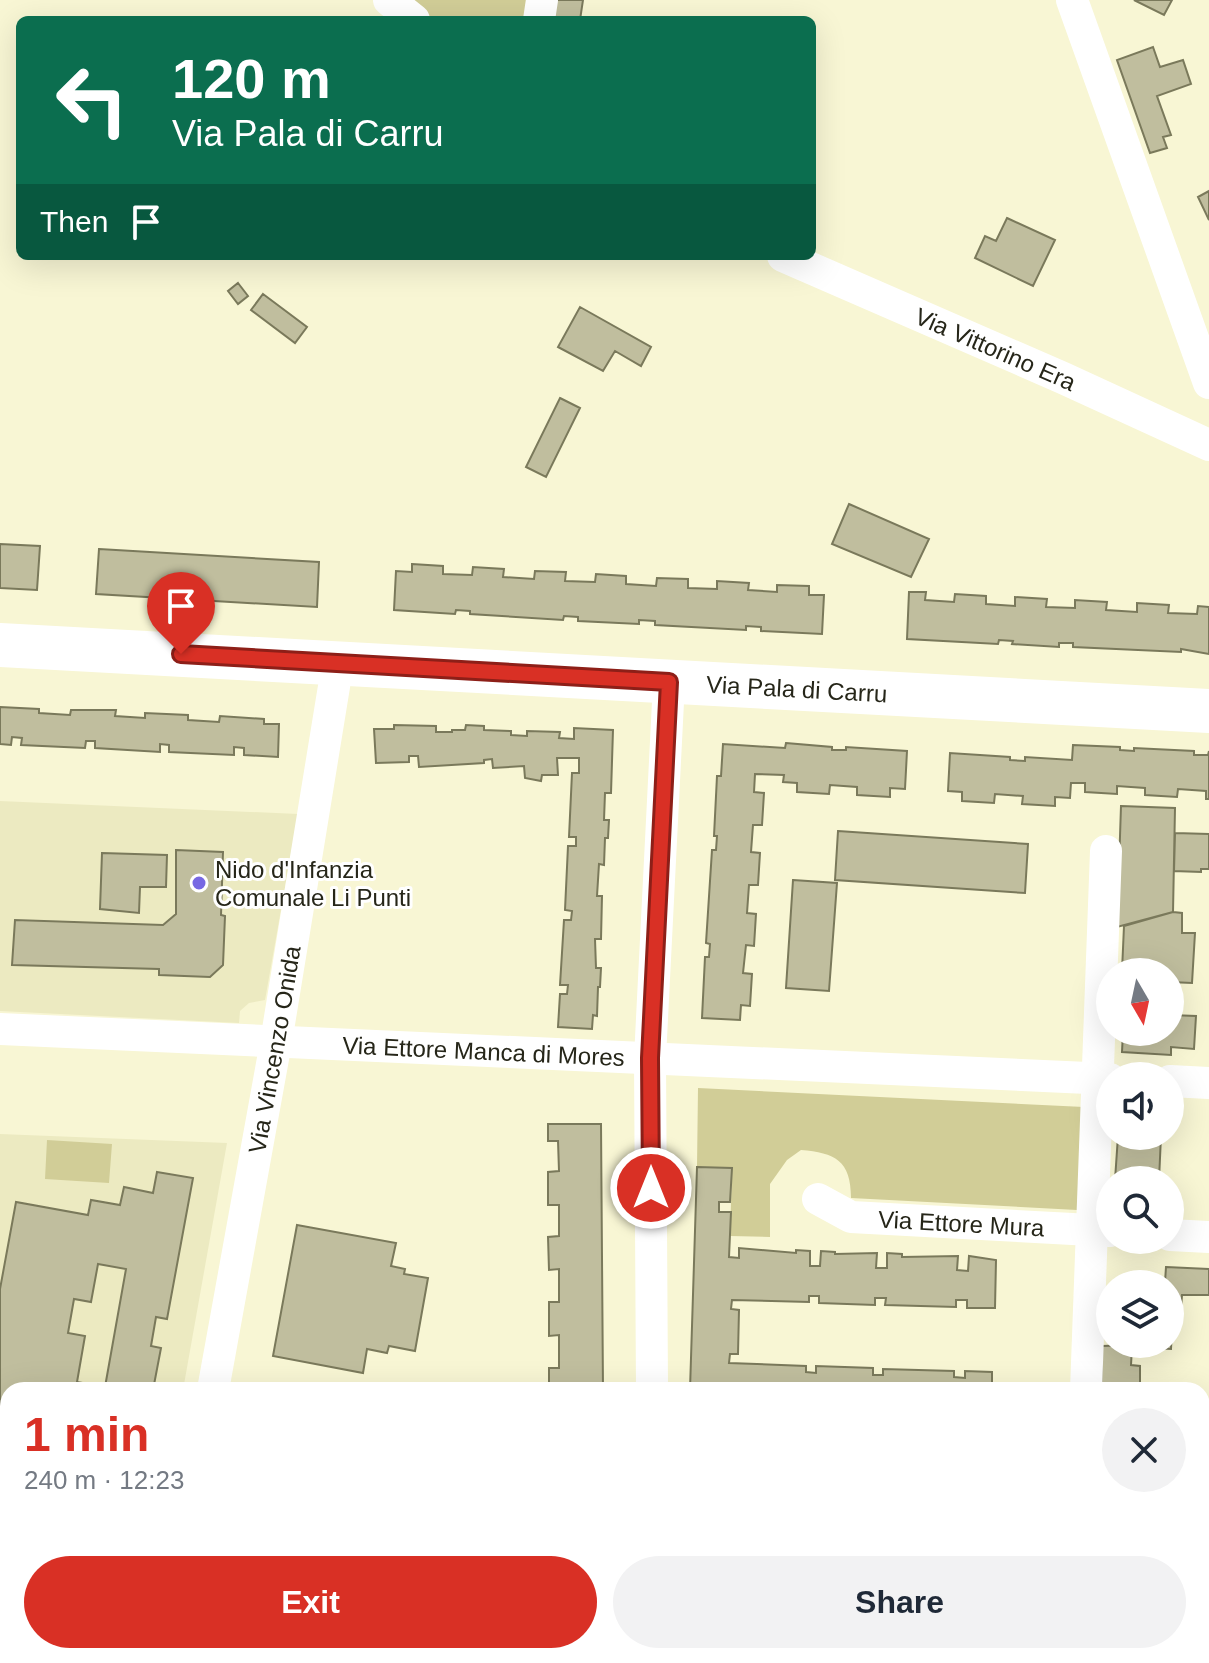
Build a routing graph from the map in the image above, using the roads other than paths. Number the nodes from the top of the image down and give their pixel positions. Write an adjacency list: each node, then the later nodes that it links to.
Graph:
1 (389, 0): 3 (street)
2 (1072, 0): 5 (street)
3 (409, 16)
4 (792, 260): 6 (street, Via Vittorino Era)
5 (1209, 383)
6 (1209, 445)
7 (0, 645): 8 (street, Via Pala di Carru)
8 (338, 662): 9 (street, Via Pala di Carru); 13 (street, Via Vincenzo Onida)
9 (669, 682): 10 (street, Via Pala di Carru); 14 (street)
10 (1209, 711)
11 (1106, 851): 15 (street)
12 (0, 1029): 13 (street, Via Ettore Manca di Mores)
13 (276, 1042): 14 (street, Via Ettore Manca di Mores); 24 (street, Via Vincenzo Onida)
14 (650, 1058): 16 (street, Via Ettore Manca di Mores); 25 (street)
15 (1103, 1062)
16 (1096, 1078)
17 (1184, 1082): 18 (street)
18 (1209, 1083)
19 (818, 1199): 20 (street, Via Ettore Mura)
20 (1096, 1231)
21 (1184, 1236): 22 (street)
22 (1209, 1237)
23 (1099, 1254): 26 (street)
24 (214, 1382)
25 (652, 1382)
26 (1087, 1382)

